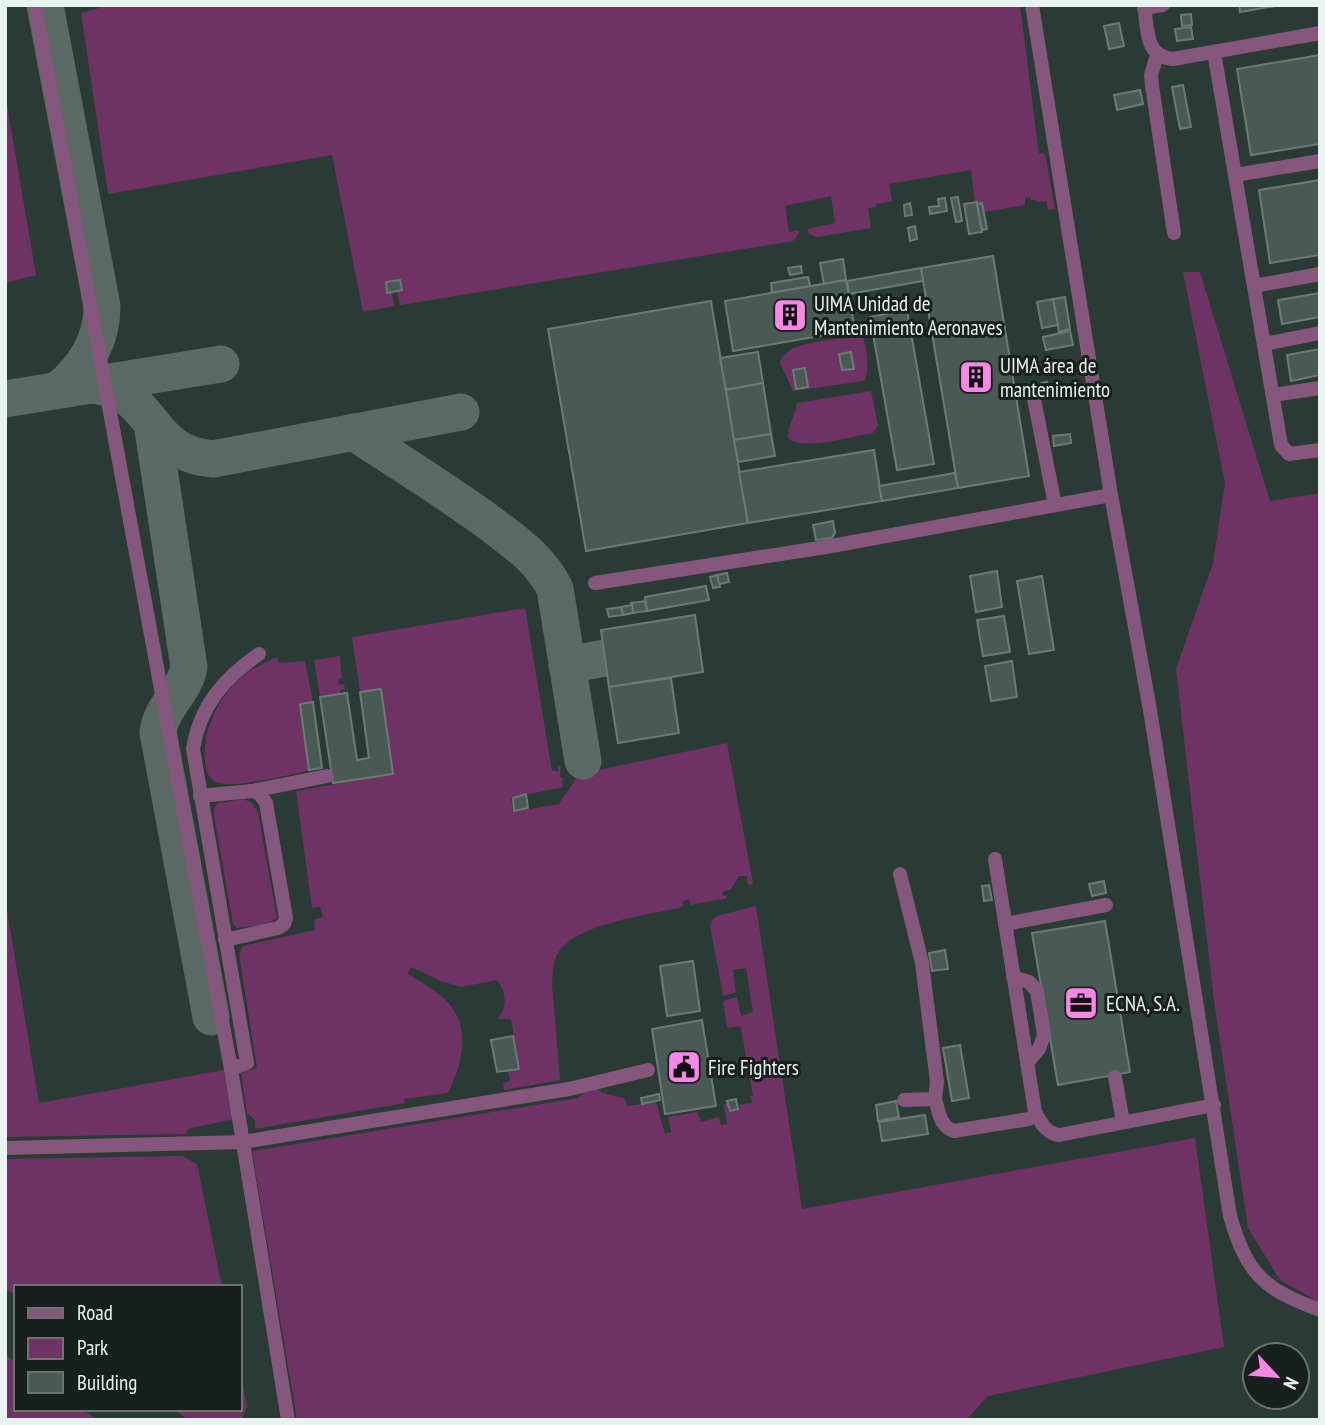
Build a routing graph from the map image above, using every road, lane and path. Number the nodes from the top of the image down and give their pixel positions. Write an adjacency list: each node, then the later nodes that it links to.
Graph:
1 (35, 5): 35 (street)
2 (1032, 5): 19 (street)
3 (1163, 5): 4 (street)
4 (1144, 7): 7 (street)
5 (1320, 33): 6 (street)
6 (1214, 52): 7 (street); 9 (street)
7 (1157, 55): 10 (street)
8 (1320, 161): 9 (street)
9 (1235, 175): 12 (street)
10 (1174, 233)
11 (1320, 274): 12 (street)
12 (1254, 286): 14 (street)
13 (1320, 333): 14 (street)
14 (1264, 344): 17 (street)
15 (1320, 388): 17 (street)
16 (1032, 389): 20 (street)
17 (1273, 395): 18 (street)
18 (1320, 450)
19 (1111, 495): 20 (street); 40 (street)
20 (1055, 505): 21 (street)
21 (595, 583)
22 (259, 654): 26 (street)
23 (327, 776): 24 (street)
24 (275, 787): 25 (street); 27 (street)
25 (252, 791): 26 (street); 27 (street)
26 (200, 796): 32 (street)
27 (268, 808): 32 (street)
28 (995, 859): 31 (street)
29 (900, 874): 38 (street)
30 (1106, 905): 31 (street)
31 (1005, 924): 33 (street)
32 (225, 940): 35 (street)
33 (1013, 977): 34 (street); 34 (street)
34 (1027, 1063): 41 (street)
35 (231, 1069): 43 (street)
36 (648, 1070): 43 (street)
37 (1115, 1077): 42 (street)
38 (935, 1099): 39 (street); 41 (street)
39 (904, 1100)
40 (1214, 1105): 42 (street); 45 (street)
41 (1035, 1119): 42 (street)
42 (1123, 1122)
43 (243, 1142): 44 (street); 46 (street)
44 (5, 1148)
45 (1320, 1310)
46 (288, 1420)

